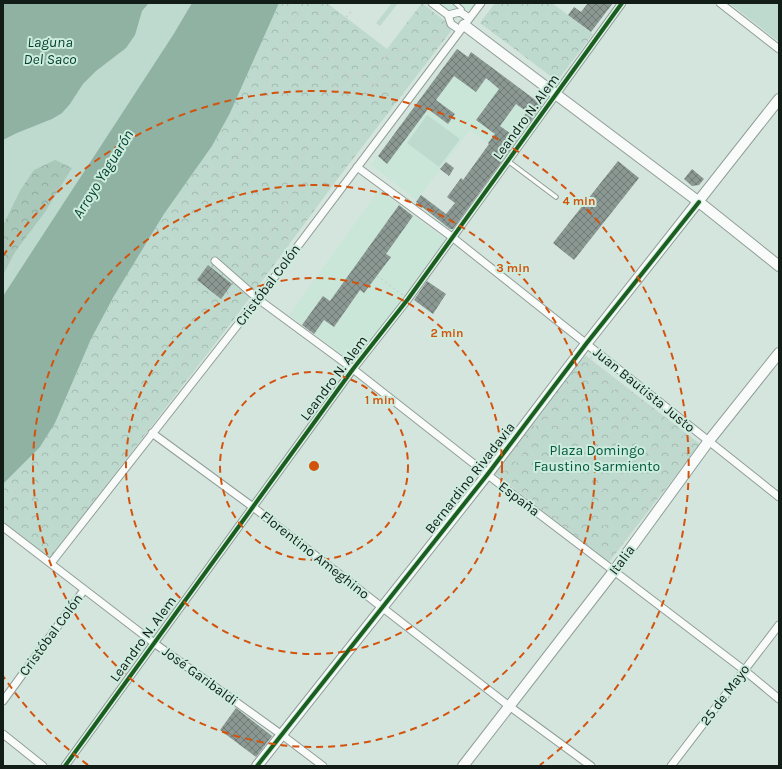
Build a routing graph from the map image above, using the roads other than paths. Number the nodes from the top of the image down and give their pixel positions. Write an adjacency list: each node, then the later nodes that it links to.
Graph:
1 (432, 3): 7 (street)
2 (455, 3): 6 (lane)
3 (480, 3): 8 (street, Cristóbal Colón)
4 (622, 3): 10 (street, Leandro N. Alem)
5 (720, 3): 9 (street)
6 (460, 12): 7 (street); 8 (street)
7 (448, 17): 8 (street)
8 (462, 27): 10 (street); 13 (street, Cristóbal Colón)
9 (779, 50)
10 (556, 95): 12 (street, Leandro N. Alem); 15 (street)
11 (779, 99): 15 (street, Bernardino Rivadavia)
12 (508, 161): 14 (lane); 16 (street, Leandro N. Alem)
13 (357, 167): 16 (street, Juan Bautista Justo); 19 (street, Cristóbal Colón)
14 (556, 197)
15 (699, 202): 18 (street); 20 (street, Bernardino Rivadavia)
16 (452, 237): 20 (street, Juan Bautista Justo); 22 (street, Leandro N. Alem)
17 (214, 258): 19 (street, España)
18 (779, 266)
19 (258, 299): 22 (street, España); 23 (street, Cristóbal Colón)
20 (586, 344): 24 (street, Juan Bautista Justo); 25 (street, Bernardino Rivadavia)
21 (779, 353): 24 (street, Italia)
22 (353, 370): 25 (street, España); 27 (street, Leandro N. Alem)
23 (151, 434): 27 (street, Florentino Ameghino); 29 (street, Cristóbal Colón)
24 (708, 442): 26 (street, Juan Bautista Justo); 30 (street, Italia)
25 (487, 475): 30 (street, España); 32 (street, Bernardino Rivadavia)
26 (779, 497)
27 (253, 507): 32 (street, Florentino Ameghino); 34 (street, Leandro N. Alem)
28 (3, 526): 29 (street, José Garibaldi)
29 (51, 563): 31 (street, José Garibaldi)
30 (614, 571): 35 (street, España); 38 (street, Italia)
31 (84, 590): 34 (street, José Garibaldi); 37 (street, Cristóbal Colón)
32 (382, 607): 38 (street, Florentino Ameghino); 40 (street, Bernardino Rivadavia)
33 (779, 625): 35 (street, 25 de Mayo)
34 (154, 643): 40 (street, José Garibaldi); 42 (street, Leandro N. Alem)
35 (744, 670): 36 (street, España); 47 (street, 25 de Mayo)
36 (779, 699)
37 (3, 701)
38 (509, 706): 45 (street, Italia); 46 (street, Florentino Ameghino)
39 (3, 734): 41 (street)
40 (282, 735): 43 (street, Bernardino Rivadavia); 44 (street, José Garibaldi)
41 (43, 766)
42 (65, 766)
43 (257, 766)
44 (323, 766)
45 (463, 766)
46 (591, 766)
47 (671, 766)

